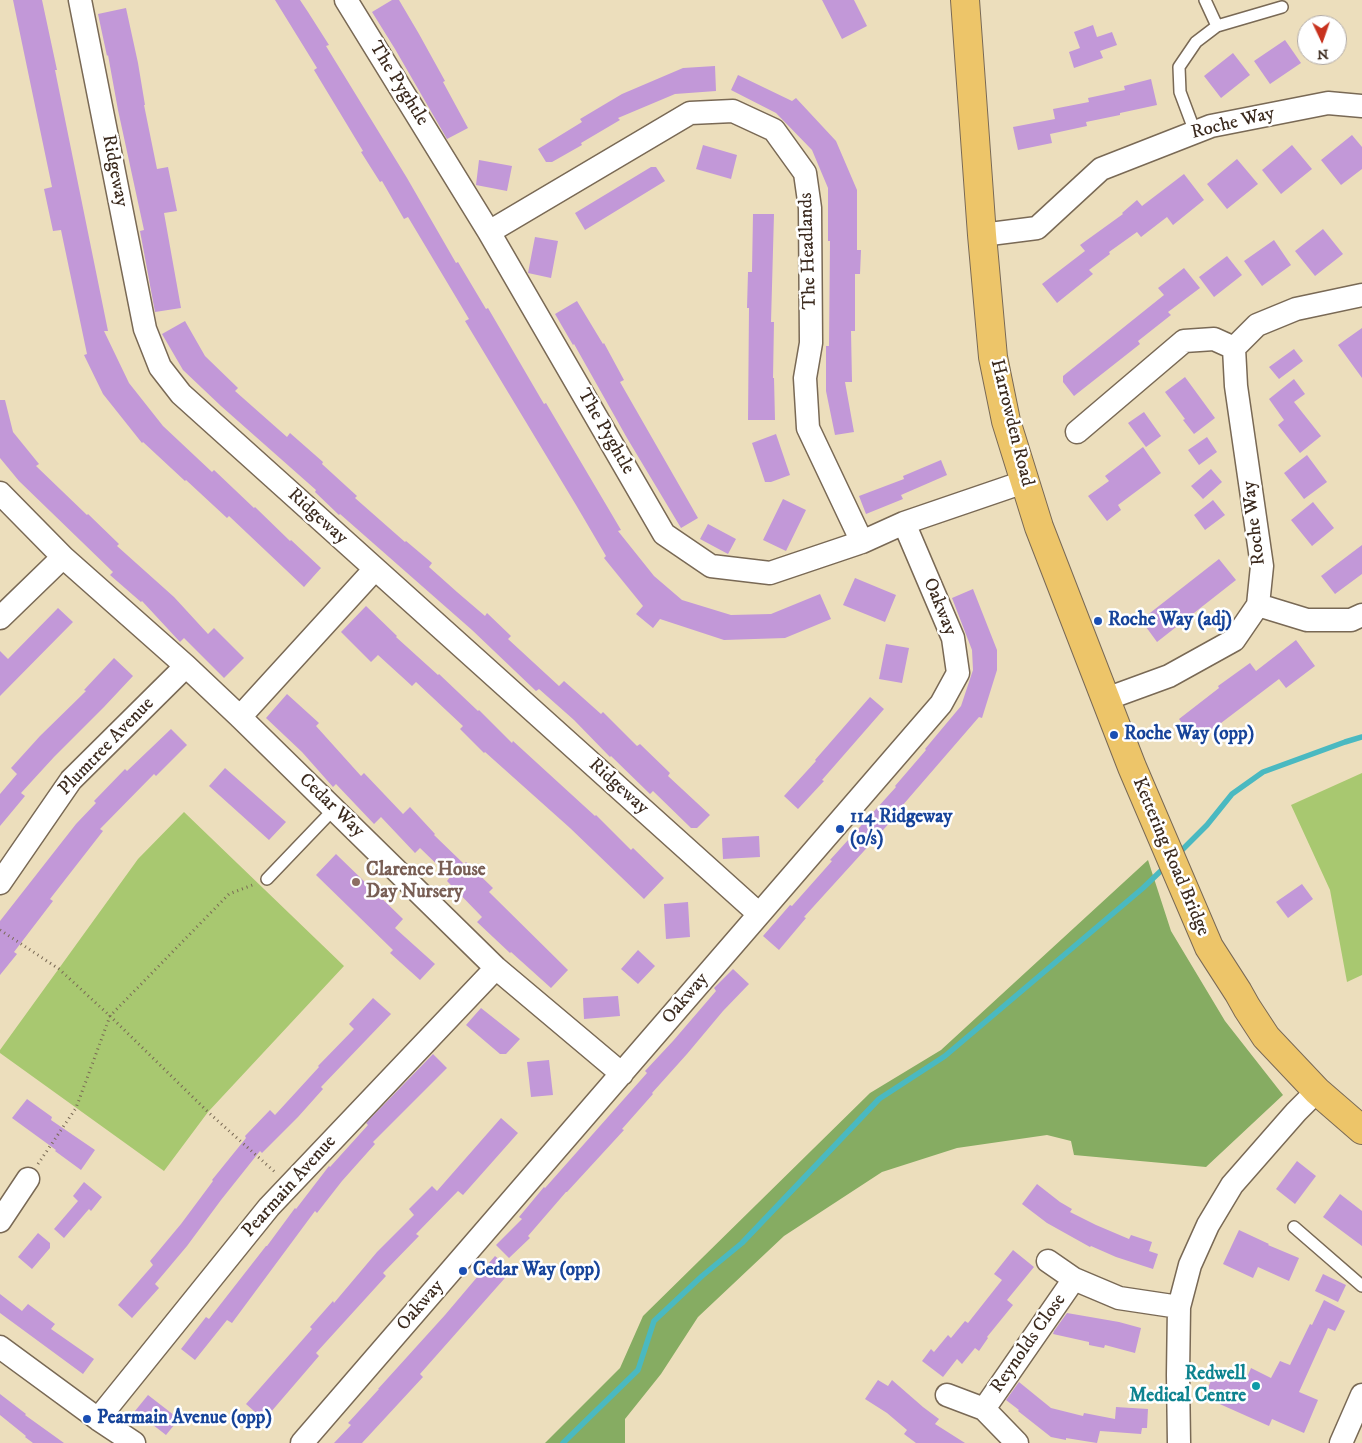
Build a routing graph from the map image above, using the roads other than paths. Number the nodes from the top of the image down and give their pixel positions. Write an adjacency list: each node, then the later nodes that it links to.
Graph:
1 (80, 0): 19 (street, Ridgeway)
2 (346, 0): 9 (street, The Pyghtle)
3 (965, 0): 10 (main road, Harrowden Road)
4 (1205, 0): 6 (lane)
5 (1282, 7): 6 (lane)
6 (1217, 26): 8 (lane)
7 (1362, 106): 8 (street, Roche Way)
8 (1196, 132): 10 (street, Roche Way)
9 (489, 232): 17 (street, The Pyghtle); 17 (street, The Headlands)
10 (982, 235): 14 (main road, Harrowden Road)
11 (1362, 295): 12 (street)
12 (1234, 348): 13 (street); 20 (street, Roche Way)
13 (1077, 432)
14 (1024, 482): 16 (street, The Pyghtle); 24 (main road, Harrowden Road)
15 (0, 493): 18 (street, Cedar Way)
16 (904, 523): 17 (street, The Pyghtle); 30 (street, Oakway)
17 (862, 542)
18 (63, 557): 22 (street); 23 (street, Cedar Way)
19 (375, 569): 25 (street); 30 (street, Ridgeway)
20 (1258, 605): 21 (street); 24 (street, Roche Way)
21 (1362, 615)
22 (0, 618)
23 (186, 666): 25 (street, Cedar Way); 29 (street, Plumtree Avenue)
24 (1106, 699): 26 (main road, Harrowden Road)
25 (240, 717): 27 (street, Cedar Way)
26 (1132, 767): 33 (main road, Kettering Road Bridge)
27 (334, 809): 28 (lane); 31 (street, Cedar Way)
28 (267, 879)
29 (0, 883)
30 (759, 914): 32 (street, Oakway)
31 (496, 968): 32 (street, Cedar Way); 46 (street, Pearmain Avenue)
32 (622, 1074): 48 (street, Oakway)
33 (1317, 1091): 34 (main road); 41 (street)
34 (1362, 1130)
35 (28, 1178): 36 (street)
36 (0, 1221)
37 (1294, 1227): 40 (lane)
38 (1048, 1261): 39 (street, Reynolds Close)
39 (1074, 1279): 41 (street, Reynolds Close); 45 (street, Reynolds Close)
40 (1362, 1286)
41 (1179, 1306): 50 (street)
42 (0, 1347): 46 (street)
43 (1362, 1394): 51 (street)
44 (947, 1395): 45 (street, Reynolds Close)
45 (984, 1409): 49 (street, Reynolds Close)
46 (98, 1419): 47 (street)
47 (134, 1443)
48 (302, 1443)
49 (1017, 1443)
50 (1179, 1443)
51 (1341, 1443)

